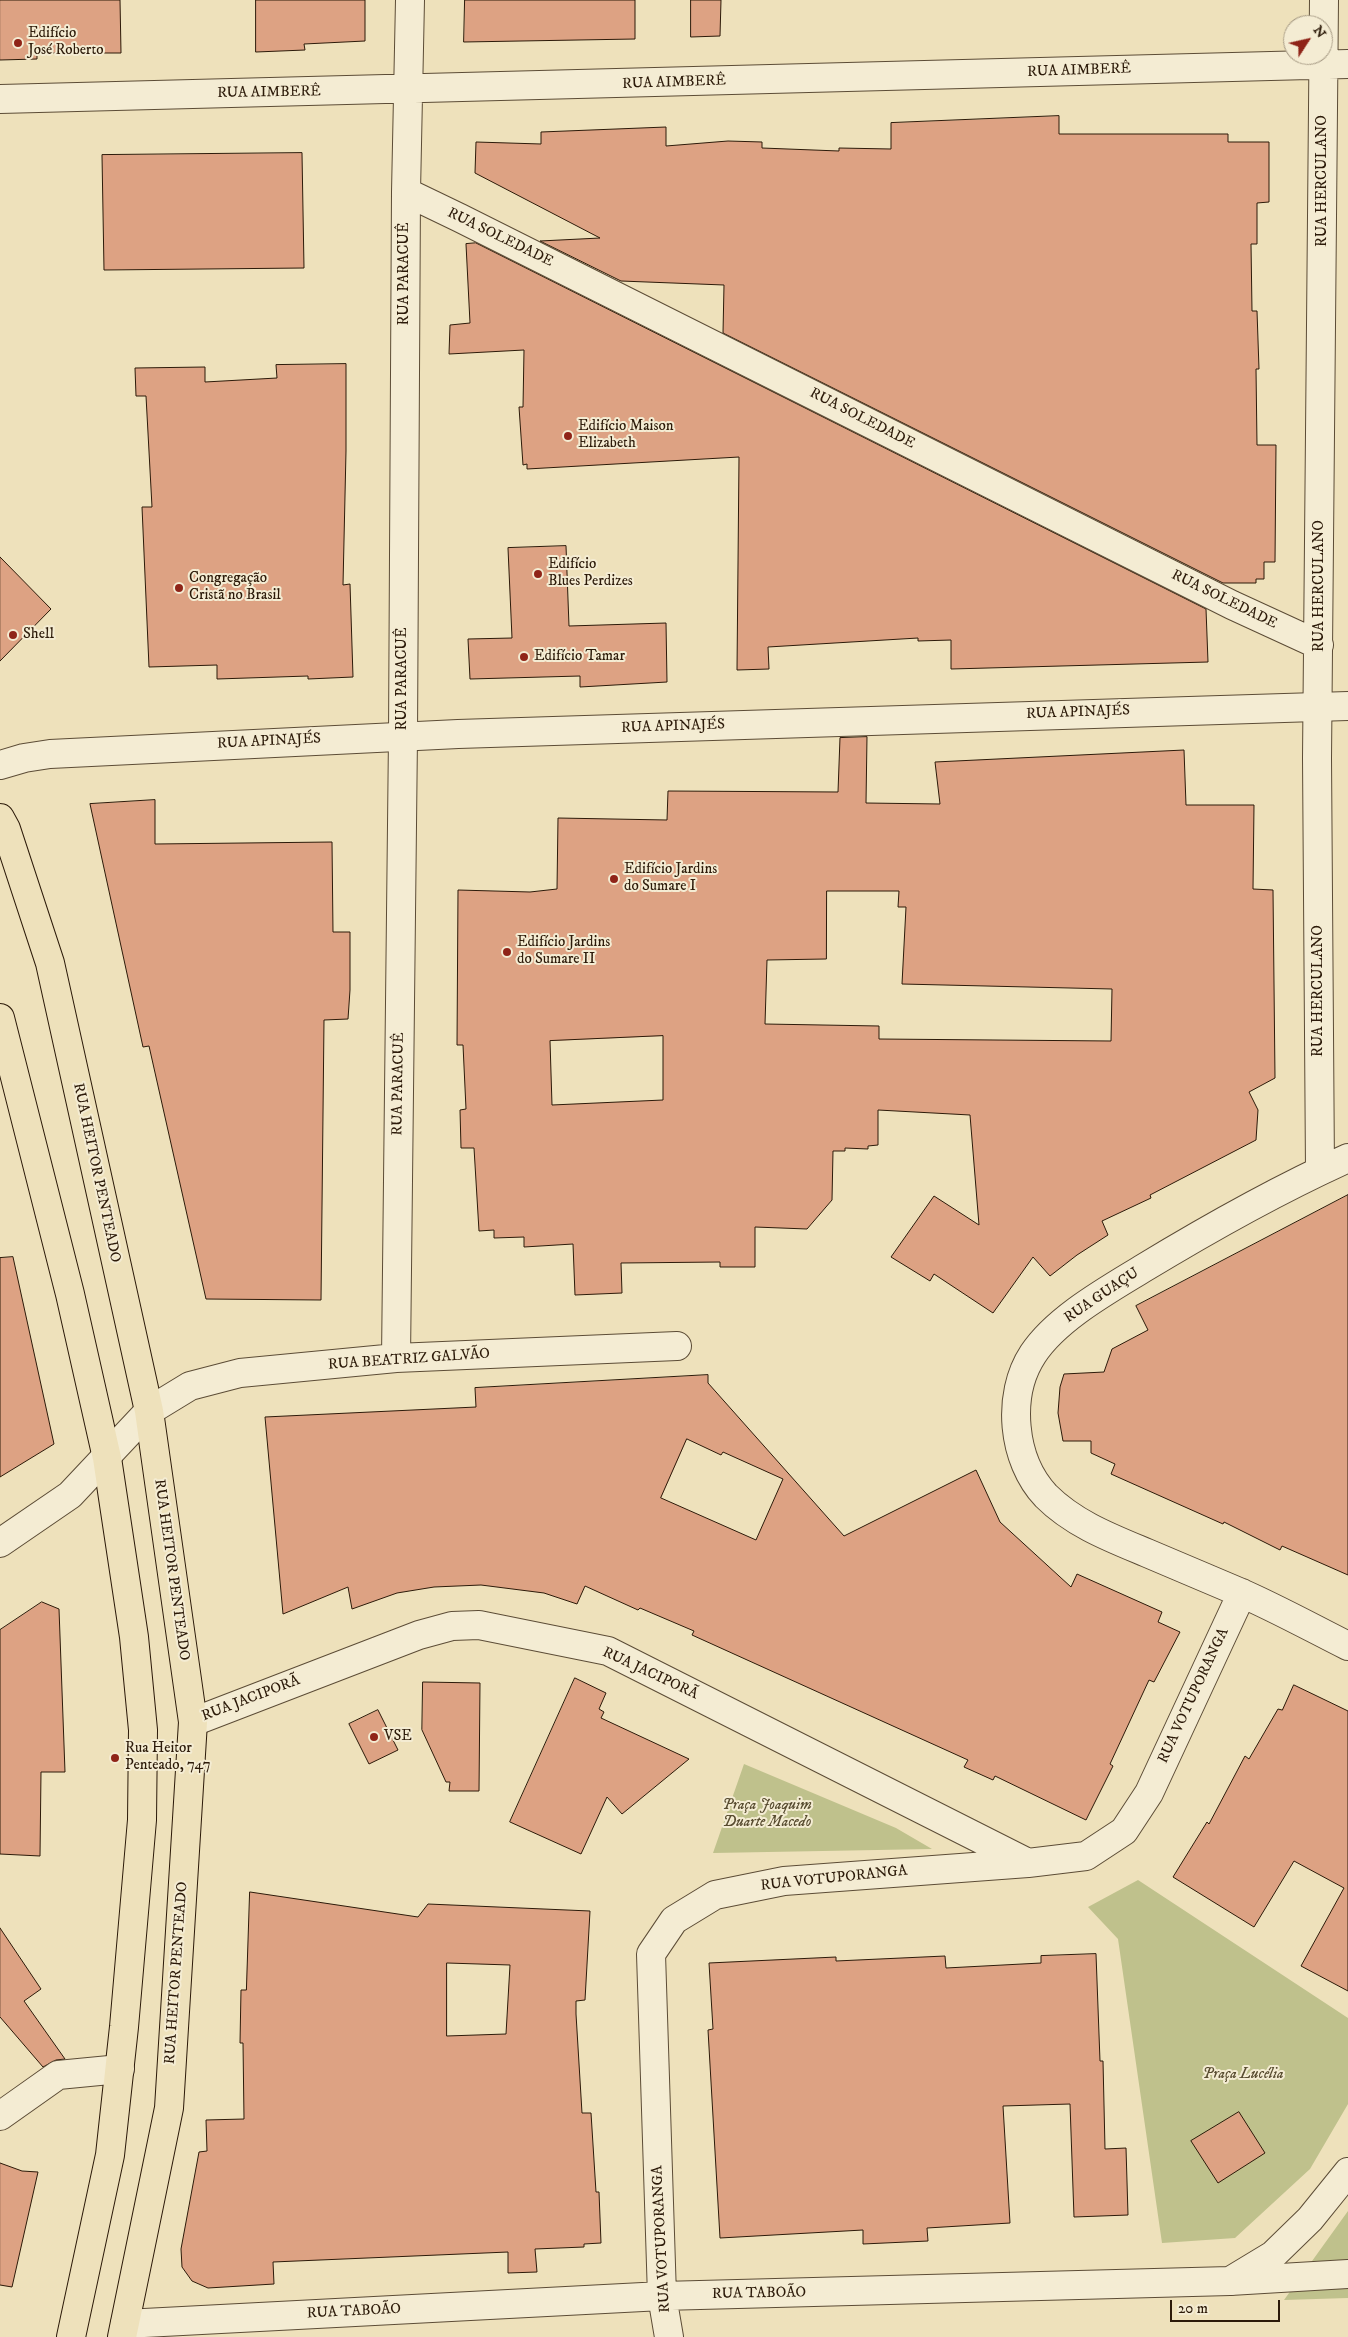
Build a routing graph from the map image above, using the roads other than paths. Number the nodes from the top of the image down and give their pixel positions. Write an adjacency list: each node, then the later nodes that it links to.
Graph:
1 (410, 0): 4 (street, RUA PARACUÊ)
2 (1324, 0): 3 (street, RUA HERCULANO)
3 (1336, 64): 4 (street, RUA AIMBERÊ); 7 (street, RUA HERCULANO)
4 (409, 90): 5 (street, RUA AIMBERÊ); 6 (street, RUA PARACUÊ)
5 (0, 99)
6 (406, 192): 7 (street, RUA SOLEDADE); 10 (street, RUA PARACUÊ)
7 (1319, 645): 9 (street, RUA HERCULANO)
8 (1348, 706): 9 (street, RUA APINAJÉS)
9 (1318, 707): 10 (street, RUA APINAJÉS); 15 (street, RUA HERCULANO)
10 (403, 736): 11 (street, RUA APINAJÉS); 17 (street, RUA PARACUÊ)
11 (0, 765)
12 (0, 818): 18 (main road, RUA HEITOR PENTEADO)
13 (0, 1018): 19 (main road)
14 (1348, 1158): 15 (street, RUA GUAÇU)
15 (1320, 1171): 21 (street, RUA GUAÇU)
16 (677, 1346): 17 (street, RUA BEATRIZ GALVÃO)
17 (396, 1358): 18 (street, RUA BEATRIZ GALVÃO)
18 (149, 1411): 19 (street, RUA BEATRIZ GALVÃO); 23 (main road, RUA HEITOR PENTEADO)
19 (107, 1458): 20 (street, RUA BEATRIZ GALVÃO); 25 (main road)
20 (0, 1543)
21 (1242, 1593): 22 (street, RUA GUAÇU); 24 (street, RUA VOTUPORANGA)
22 (1348, 1646)
23 (193, 1722): 24 (street, RUA JACIPORÃ); 31 (main road, RUA HEITOR PENTEADO)
24 (1028, 1863): 30 (street, RUA VOTUPORANGA)
25 (120, 2069): 26 (street); 32 (main road)
26 (0, 2116)
27 (1348, 2172): 29 (street)
28 (1348, 2274): 29 (street, RUA TABOÃO)
29 (1230, 2282): 30 (street, RUA TABOÃO)
30 (662, 2296): 31 (street, RUA TABOÃO); 33 (street, RUA VOTUPORANGA)
31 (124, 2331)
32 (71, 2337)
33 (669, 2337)

